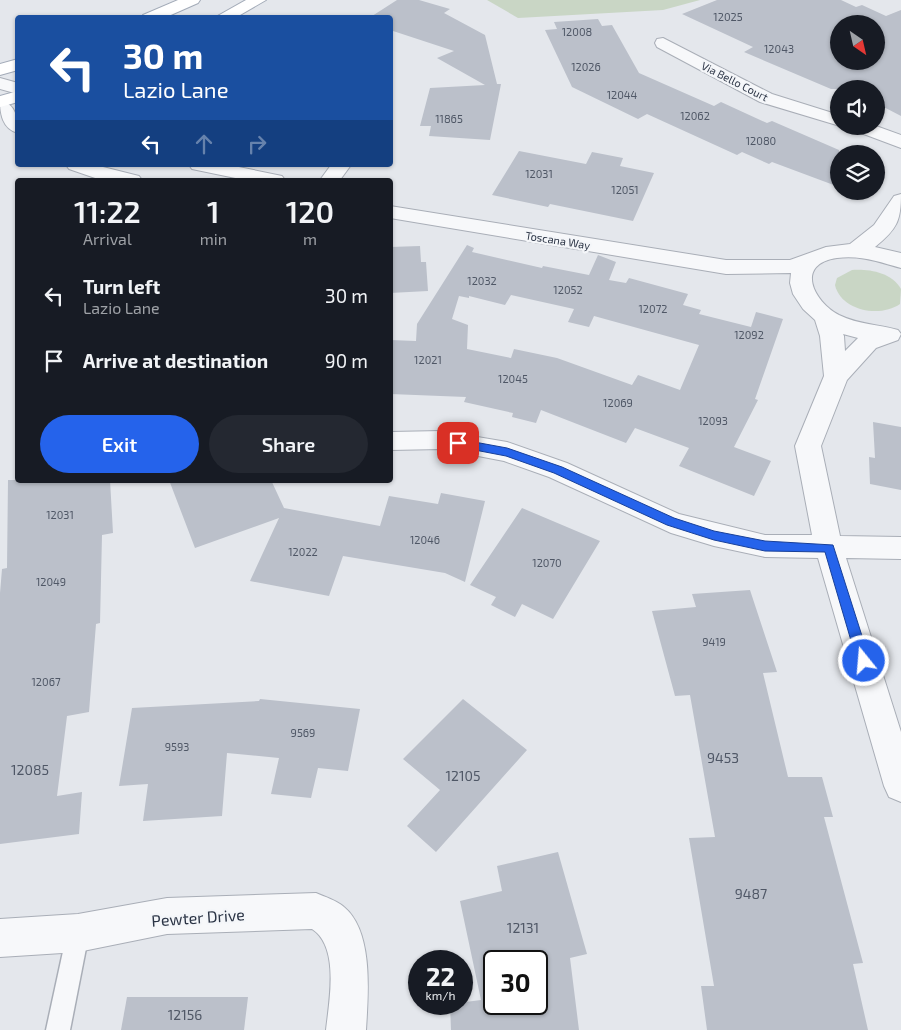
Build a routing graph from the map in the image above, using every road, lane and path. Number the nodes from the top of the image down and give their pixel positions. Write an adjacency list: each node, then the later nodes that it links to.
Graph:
1 (192, 0): 3 (main road)
2 (258, 0): 4 (main road)
3 (156, 15)
4 (228, 15)
5 (663, 43): 12 (street, Via Bello Court)
6 (15, 65): 7 (main road)
7 (0, 70)
8 (0, 82): 9 (street)
9 (15, 88)
10 (15, 97): 11 (main road)
11 (0, 104): 13 (street)
12 (830, 118)
13 (15, 124)
14 (883, 135): 15 (street)
15 (901, 142)
16 (82, 167): 19 (street)
17 (209, 167): 20 (street)
18 (340, 167): 21 (street)
19 (119, 178)
20 (265, 178)
21 (331, 178)
22 (897, 209): 24 (street); 25 (street)
23 (393, 212): 27 (street, Toscana Way)
24 (855, 250): 25 (street); 26 (street, Toscana Way)
25 (901, 260)
26 (811, 261): 27 (street, Toscana Way); 28 (street)
27 (726, 267): 28 (street, Toscana Way)
28 (817, 310): 29 (street, Toscana Way); 30 (street)
29 (895, 334): 30 (street)
30 (836, 376): 32 (street)
31 (393, 441): 32 (street)
32 (829, 548): 33 (street); 34 (street)
33 (901, 548)
34 (901, 786)
35 (78, 933): 36 (street, Pewter Drive); 37 (lane); 38 (street, Pewter Drive)
36 (0, 938)
37 (58, 1030)
38 (346, 1030)

